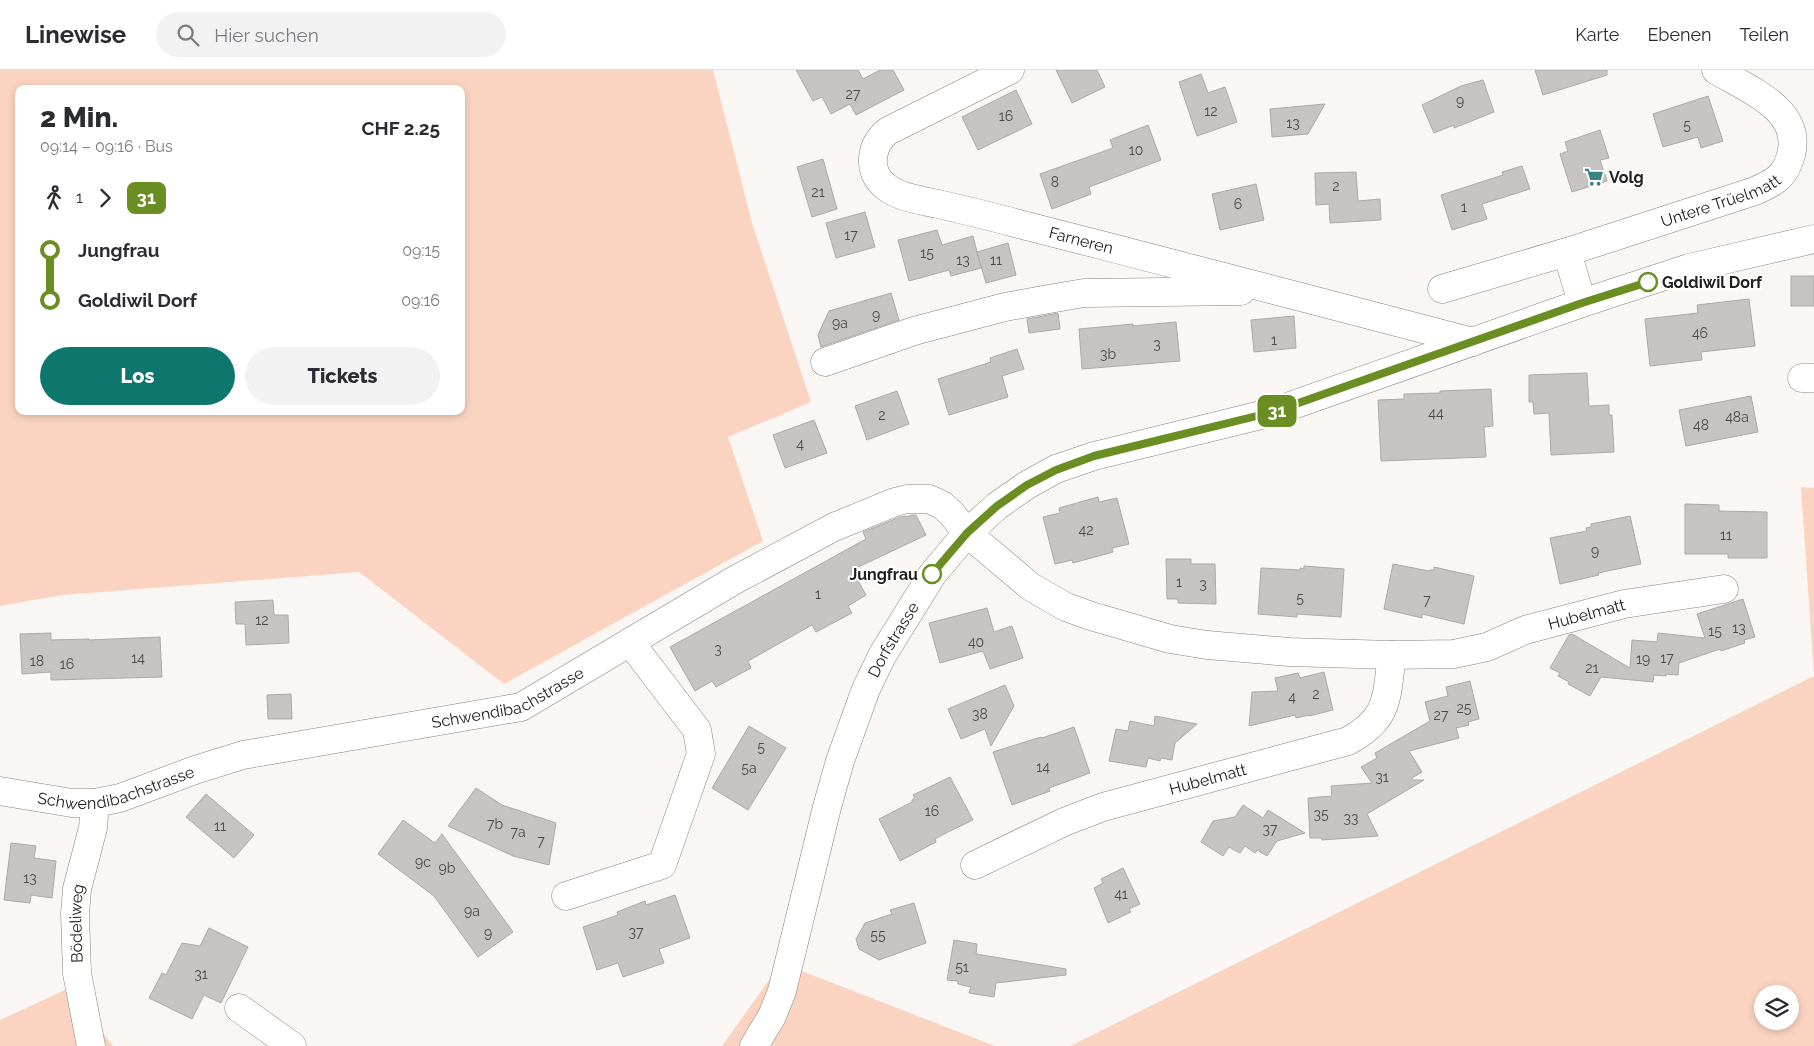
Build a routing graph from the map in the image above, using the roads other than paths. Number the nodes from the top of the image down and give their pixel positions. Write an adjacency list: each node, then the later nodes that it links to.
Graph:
1 (1010, 70): 5 (street, Farneren)
2 (1716, 70): 4 (street, Untere Trüelmatt)
3 (1814, 239): 7 (street, Dorfstrasse)
4 (1568, 252): 6 (street, Untere Trüelmatt); 7 (street)
5 (1267, 288): 8 (street, Farneren); 9 (street)
6 (1442, 289)
7 (1582, 303): 8 (street, Dorfstrasse)
8 (1473, 342): 10 (street, Dorfstrasse)
9 (825, 362)
10 (967, 533): 12 (street, Schwendibachstrasse); 13 (street, Hubelmatt); 21 (street, Dorfstrasse)
11 (1724, 589): 13 (street, Hubelmatt)
12 (630, 642): 15 (street, Schwendibachstrasse); 17 (street)
13 (1392, 655): 16 (street, Hubelmatt)
14 (0, 791): 15 (street, Schwendibachstrasse)
15 (95, 803): 19 (street, Bödeliweg)
16 (975, 865)
17 (566, 896)
18 (239, 1008): 20 (street)
19 (91, 1046)
20 (292, 1046)
21 (754, 1046)

